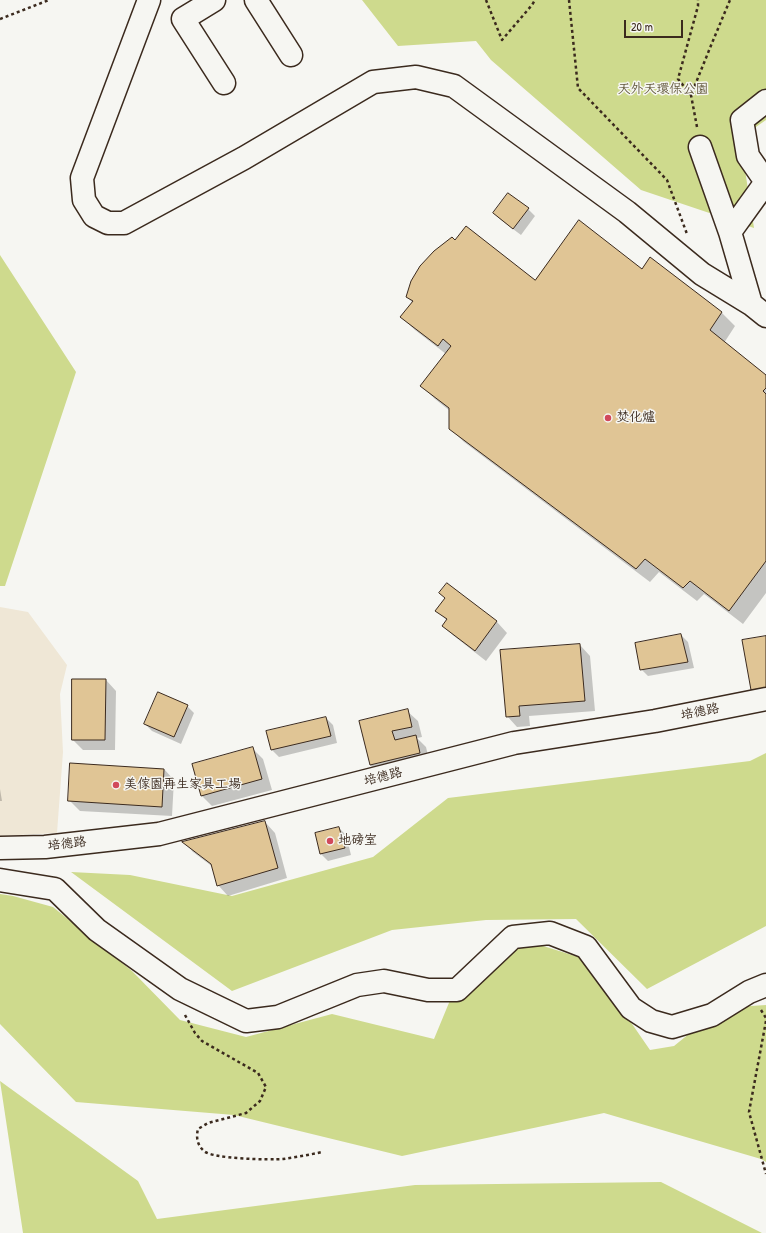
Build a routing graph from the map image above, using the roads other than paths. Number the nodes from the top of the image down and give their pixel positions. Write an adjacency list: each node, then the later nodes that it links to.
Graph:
1 (149, 0): 10 (street)
2 (214, 0): 5 (street)
3 (256, 0): 4 (street)
4 (291, 55)
5 (224, 83)
6 (766, 101): 8 (street)
7 (700, 147): 9 (street)
8 (766, 182): 9 (street)
9 (730, 232): 10 (street)
10 (761, 305)
11 (766, 699): 12 (street, 培德路)
12 (0, 848)
13 (0, 880): 14 (street)
14 (766, 985)

